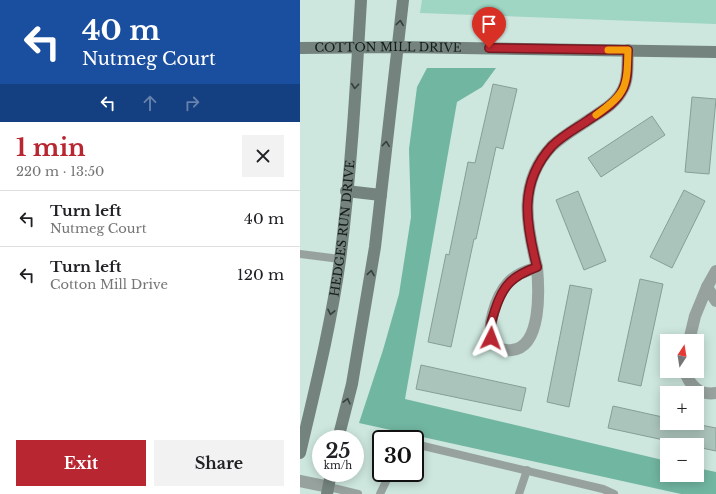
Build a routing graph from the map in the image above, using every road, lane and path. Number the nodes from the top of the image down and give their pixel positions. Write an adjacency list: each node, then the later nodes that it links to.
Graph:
1 (361, 0): 3 (street, HEDGES RUN DRIVE)
2 (403, 0): 4 (street, one-way to 2)
3 (358, 47): 4 (street, COTTON MILL DRIVE); 5 (street, COTTON MILL DRIVE); 8 (street, HEDGES RUN DRIVE, one-way to 8)
4 (397, 47): 6 (street, COTTON MILL DRIVE); 9 (street, one-way to 4)
5 (300, 48)
6 (628, 50): 7 (street, COTTON MILL DRIVE); 12 (street)
7 (716, 52)
8 (346, 191): 9 (street); 11 (street, HEDGES RUN DRIVE)
9 (381, 195): 19 (street, one-way to 9)
10 (300, 254): 11 (lane)
11 (340, 259): 21 (street, HEDGES RUN DRIVE, one-way to 21)
12 (537, 267): 12 (street)
13 (716, 271): 14 (street)
14 (706, 287): 15 (street); 16 (street)
15 (716, 301)
16 (691, 334)
17 (688, 378): 18 (street)
18 (716, 393)
19 (340, 430)
20 (424, 446): 22 (lane)
21 (300, 453)
22 (527, 470): 28 (lane); 29 (lane)
23 (300, 481): 25 (street)
24 (386, 482): 27 (lane)
25 (328, 490): 26 (lane)
26 (358, 494)
27 (380, 494)
28 (519, 494)
29 (614, 494)

